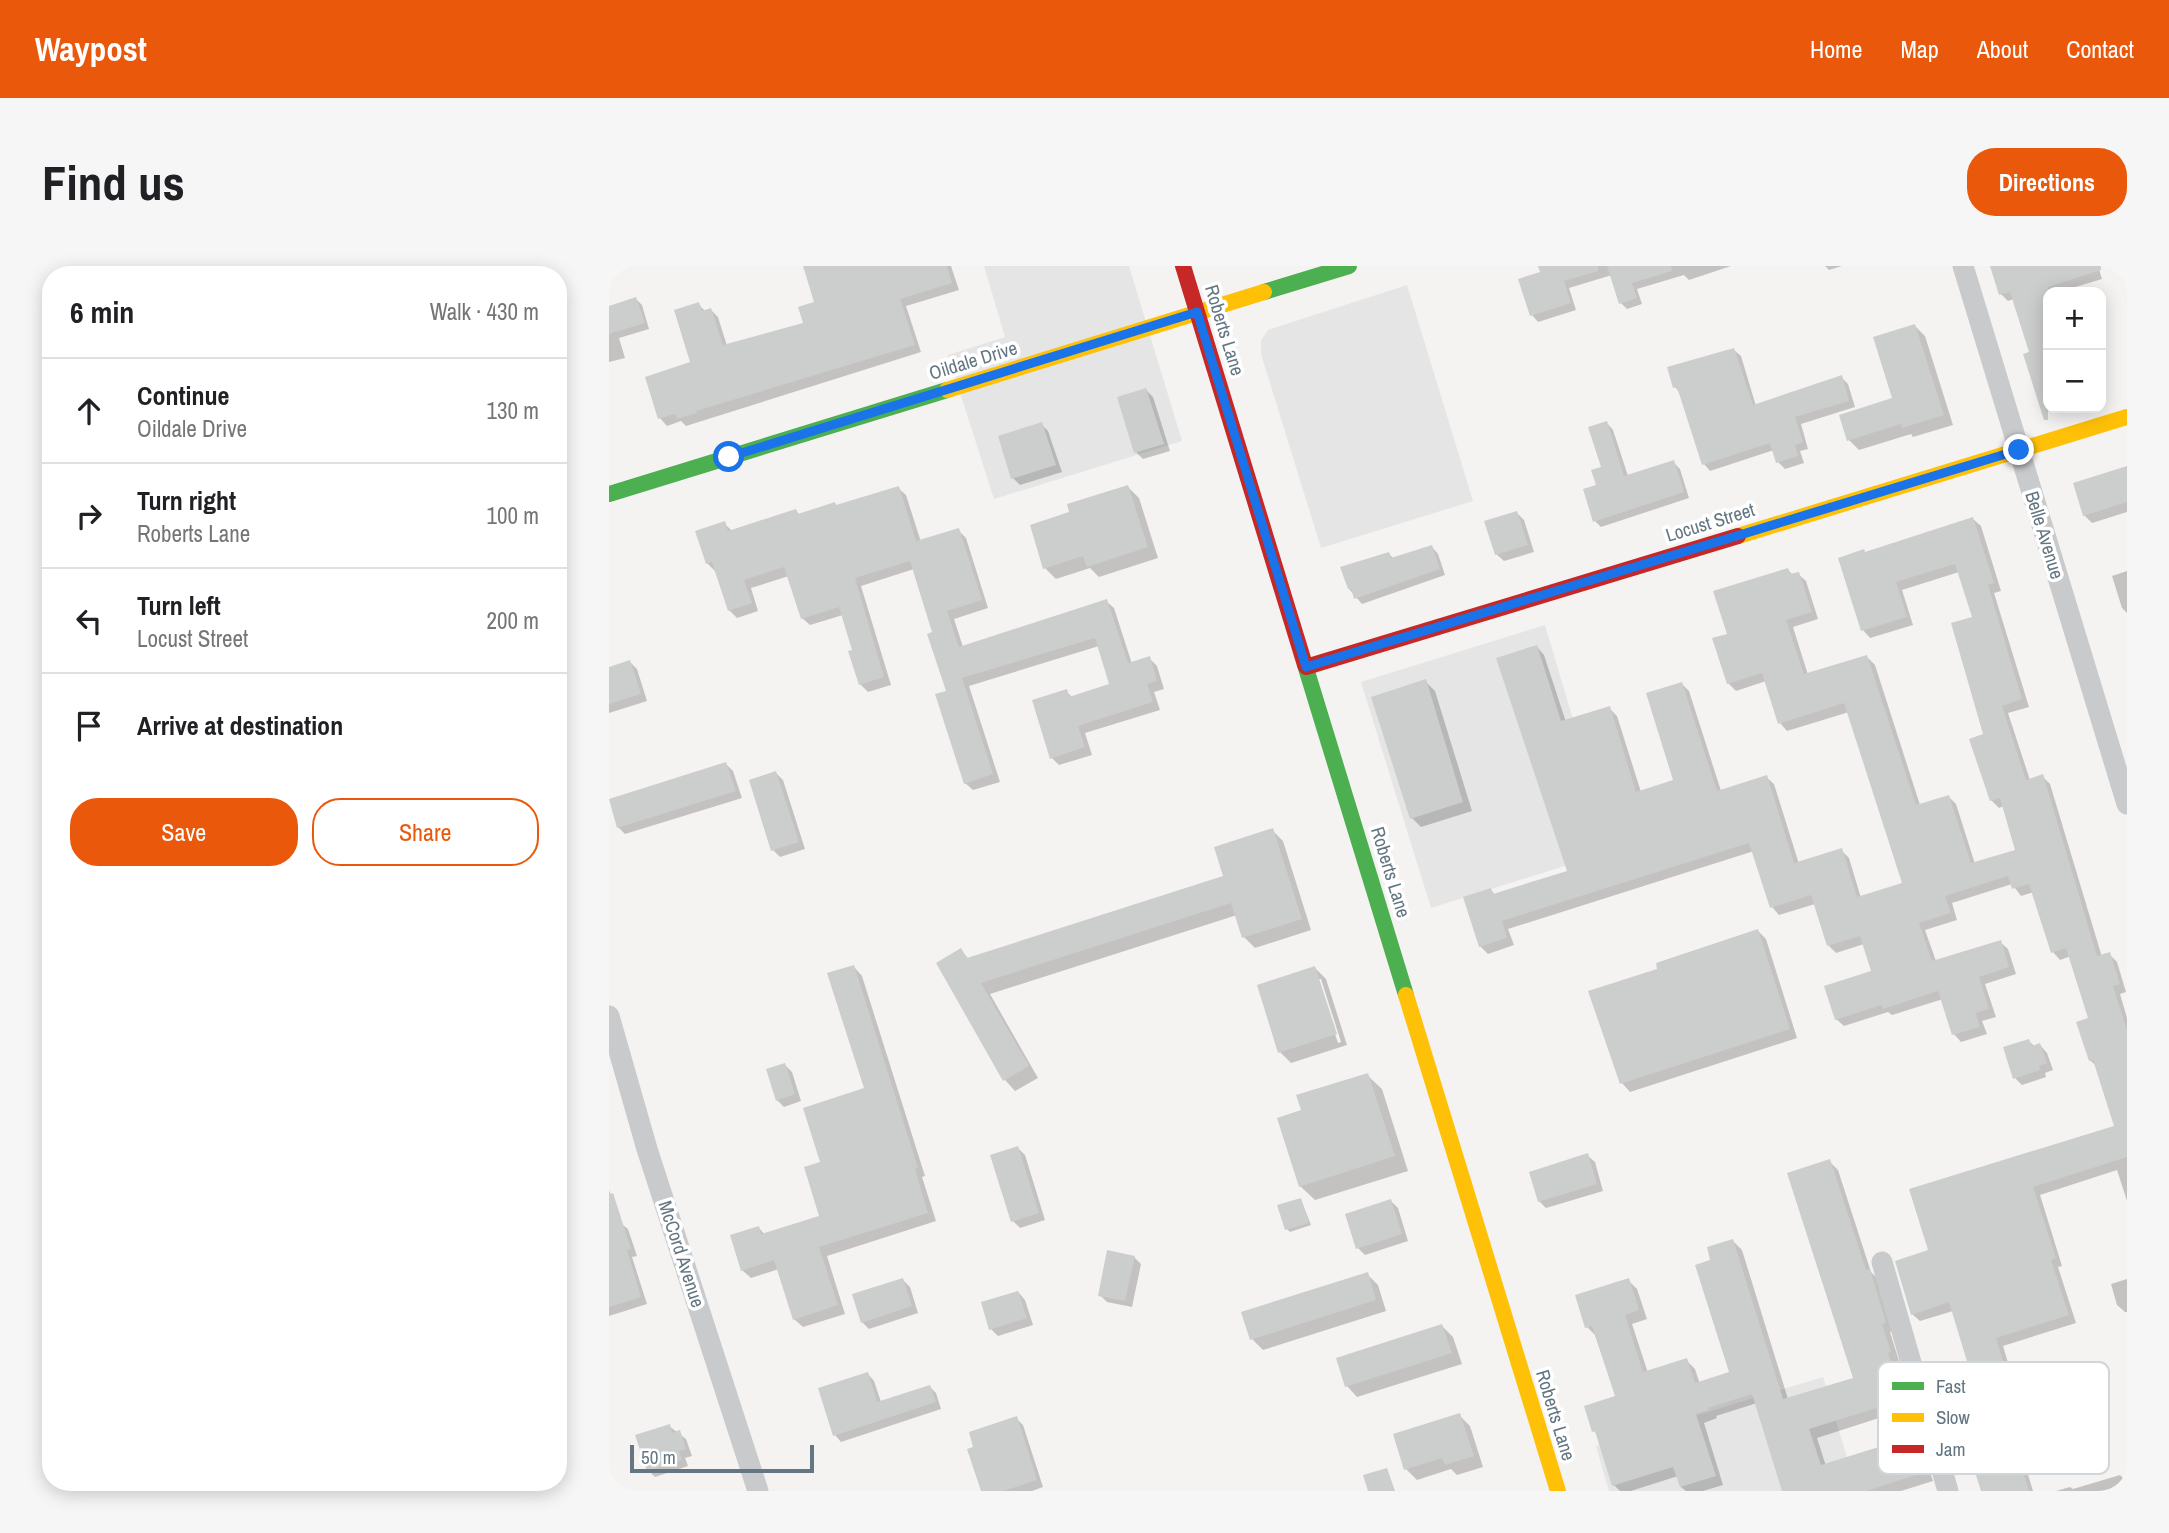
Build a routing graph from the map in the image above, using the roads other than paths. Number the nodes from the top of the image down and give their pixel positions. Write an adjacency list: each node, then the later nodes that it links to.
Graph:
1 (1183, 266): 4 (street, Roberts Lane)
2 (1349, 266): 4 (street, Oildale Drive)
3 (1963, 266): 6 (street, Belle Avenue)
4 (1197, 312): 7 (street, Oildale Drive); 8 (street, Roberts Lane)
5 (2127, 417): 6 (street, Locust Street)
6 (2019, 450): 8 (street, Locust Street); 9 (street, Belle Avenue)
7 (609, 494)
8 (1306, 667): 15 (street, Roberts Lane)
9 (2127, 804)
10 (609, 1016): 14 (street, McCord Avenue)
11 (1882, 1262): 12 (street)
12 (1911, 1362)
13 (1943, 1474): 16 (street)
14 (758, 1491)
15 (1558, 1491)
16 (1948, 1491)

